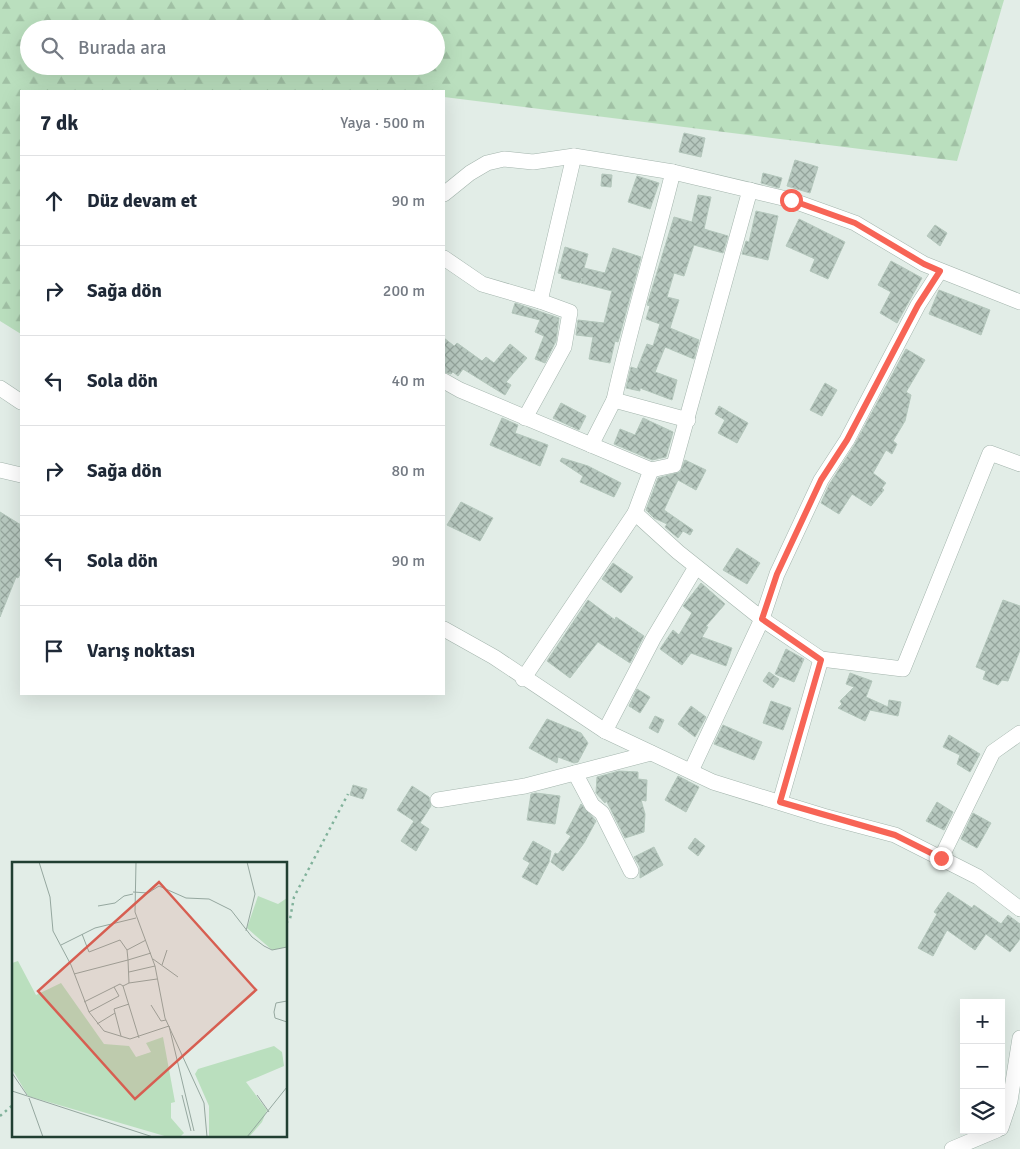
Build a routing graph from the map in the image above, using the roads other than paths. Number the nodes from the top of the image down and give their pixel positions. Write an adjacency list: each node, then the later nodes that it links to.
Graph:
1 (574, 156): 2 (street); 4 (street); 7 (street)
2 (673, 172): 3 (street); 11 (street)
3 (750, 190): 6 (street); 14 (street)
4 (445, 193)
5 (445, 259): 7 (street)
6 (940, 271): 8 (street); 22 (street)
7 (540, 301): 13 (street)
8 (1020, 302)
9 (445, 382): 13 (street)
10 (0, 388): 12 (street)
11 (614, 400): 14 (street); 15 (street)
12 (20, 401)
13 (525, 418): 15 (street)
14 (688, 420): 18 (street)
15 (591, 445): 18 (street)
16 (1020, 464): 24 (street)
17 (0, 470): 19 (street)
18 (651, 470): 20 (street)
19 (20, 475)
20 (635, 513): 21 (street); 25 (street)
21 (696, 567): 22 (street); 26 (street)
22 (762, 619): 24 (street); 29 (street)
23 (445, 630): 25 (street)
24 (821, 660): 32 (street)
25 (523, 678): 26 (street)
26 (604, 731): 28 (street)
27 (1020, 733): 33 (street)
28 (652, 753): 29 (street); 30 (street)
29 (691, 771): 32 (street)
30 (575, 773): 31 (street); 34 (street)
31 (438, 800)
32 (780, 802): 33 (street)
33 (941, 858): 35 (street)
34 (631, 871)
35 (1020, 909)
36 (1020, 1038): 37 (street)
37 (1005, 1116)
38 (988, 1134): 39 (street)
39 (952, 1149)

